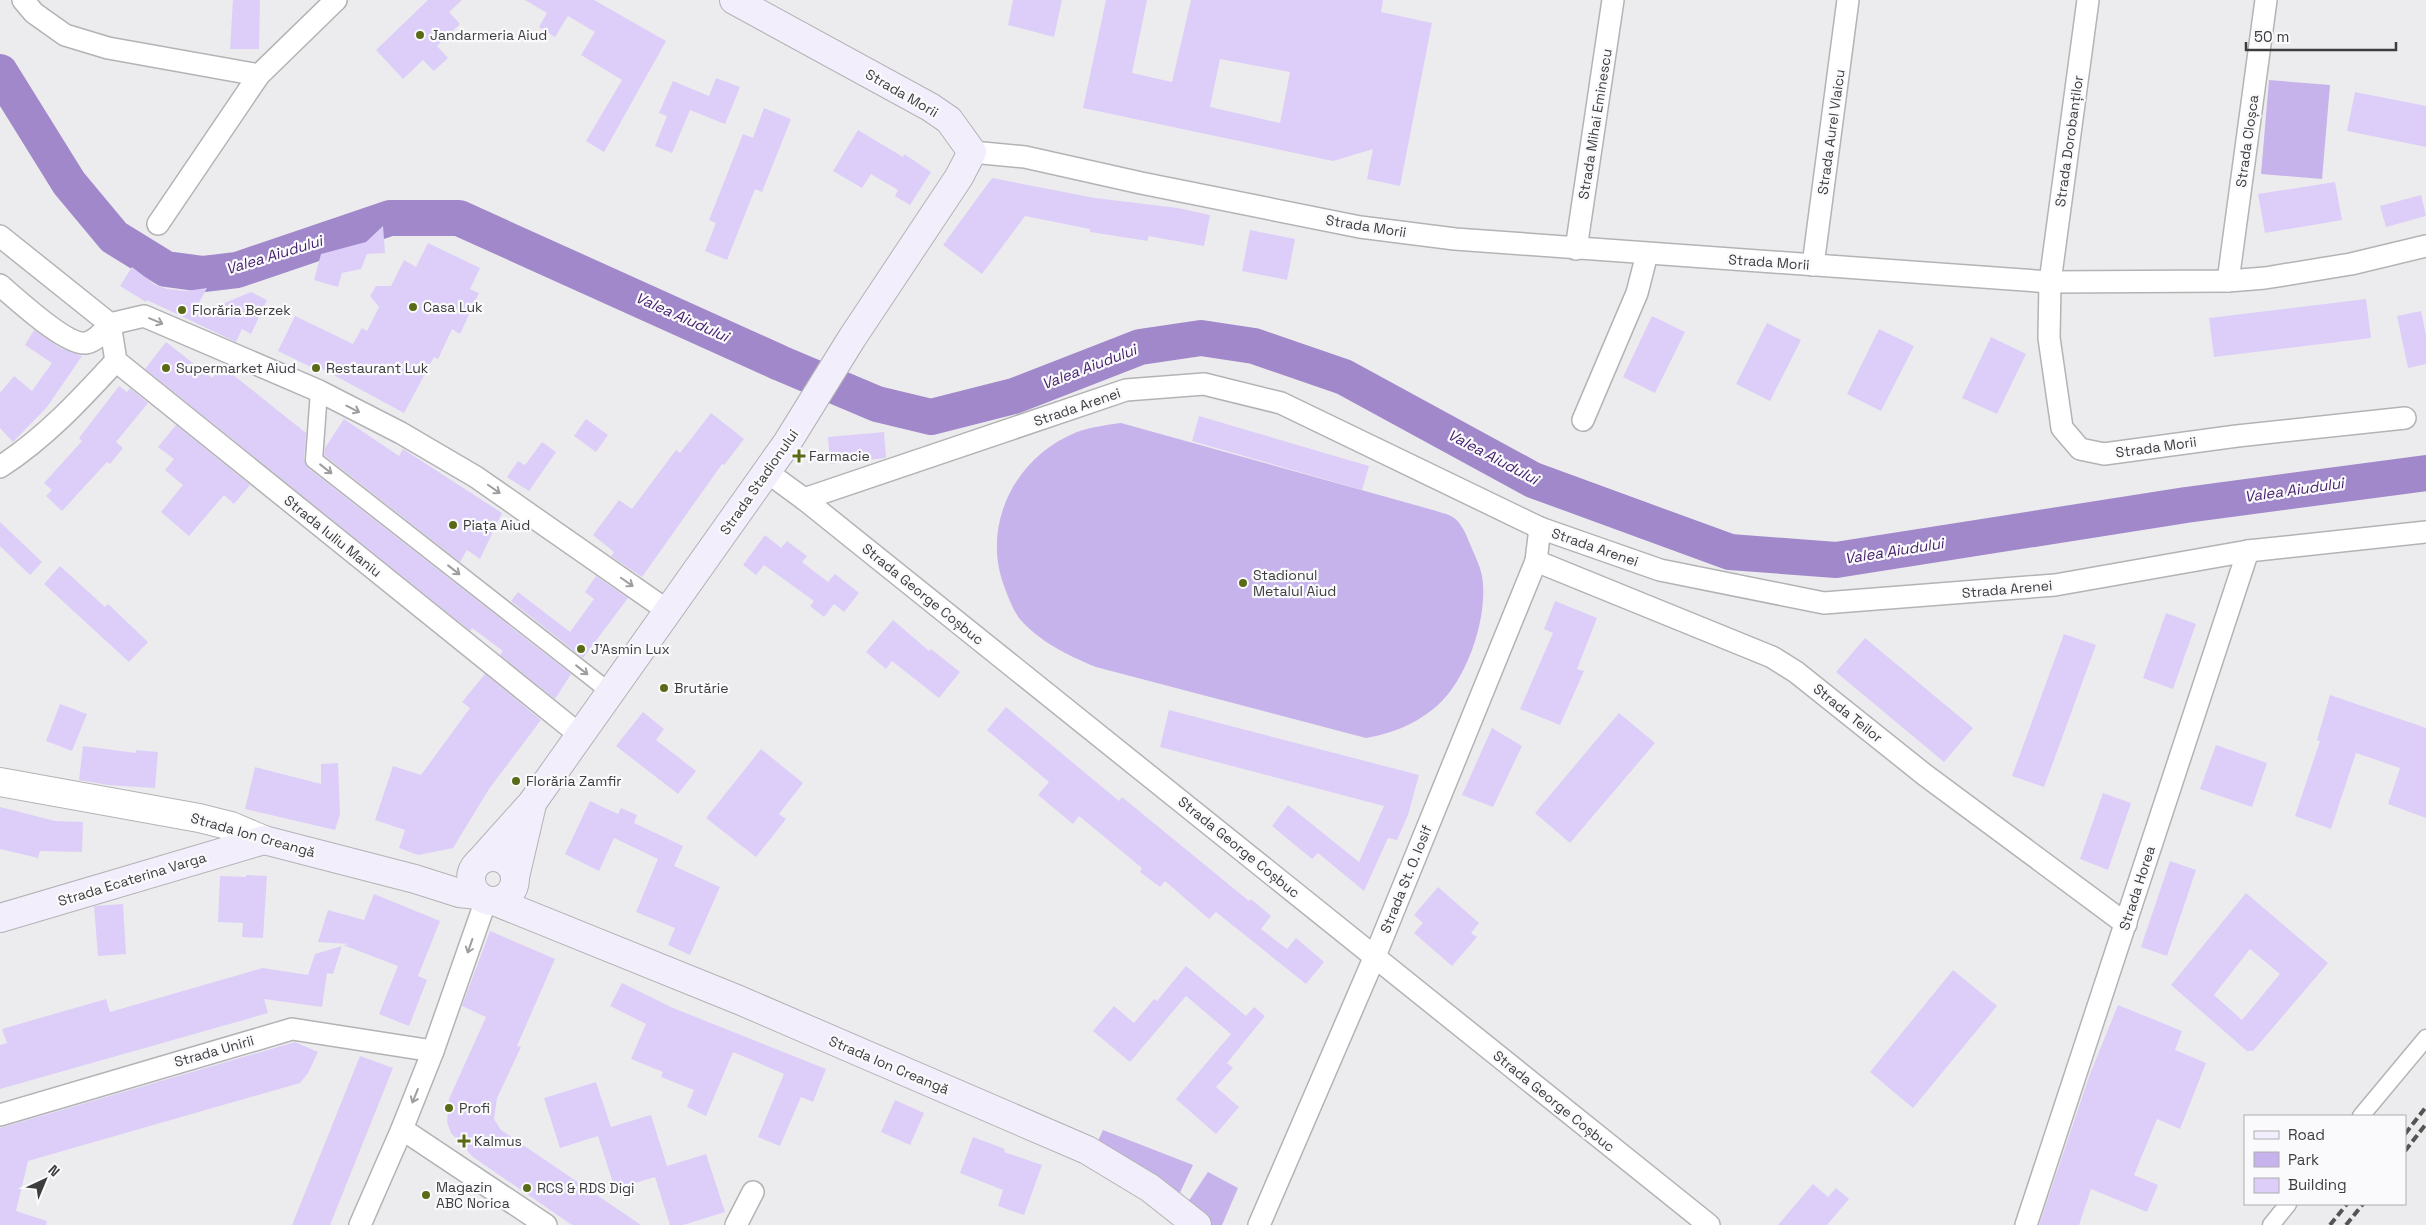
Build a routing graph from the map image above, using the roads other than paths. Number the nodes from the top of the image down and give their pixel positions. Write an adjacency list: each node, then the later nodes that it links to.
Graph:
1 (23, 0): 8 (street)
2 (336, 0): 8 (street)
3 (734, 0): 9 (main road, Strada Morii)
4 (1614, 0): 13 (street, Strada Mihai Eminescu)
5 (1848, 0): 15 (street, Strada Aurel Vlaicu)
6 (2088, 0): 17 (street, Strada Dorobanților)
7 (2266, 0): 16 (street, Strada Cloșca)
8 (259, 75): 10 (street)
9 (972, 152): 13 (street, Strada Morii); 25 (main road, Strada Stadionului)
10 (158, 224)
11 (0, 236): 19 (street)
12 (2426, 246): 16 (street, Strada Morii)
13 (1576, 249): 14 (street, Strada Morii)
14 (1647, 254): 15 (street, Strada Morii); 23 (street)
15 (1813, 265): 17 (street, Strada Morii)
16 (2228, 281): 17 (street, Strada Morii)
17 (2050, 282): 22 (street, Strada Morii)
18 (0, 285): 19 (street)
19 (110, 324): 20 (street); 21 (street, one-way to 21)
20 (116, 361): 24 (street); 33 (street, Strada Iuliu Maniu)
21 (319, 392): 31 (street, one-way to 31); 32 (street, one-way to 32)
22 (2405, 418)
23 (1583, 420)
24 (0, 466)
25 (767, 472): 26 (street, Strada George Coșbuc); 31 (main road, Strada Stadionului)
26 (804, 499): 27 (street, Strada Arenei); 44 (street, Strada George Coșbuc)
27 (1540, 528): 29 (street, Strada Arenei); 30 (street, Strada St. O. Iosif)
28 (2426, 532): 29 (street, Strada Arenei)
29 (2248, 551): 42 (street, Strada Horea)
30 (1536, 561): 42 (street, Strada Teilor); 44 (street, Strada St. O. Iosif)
31 (668, 611): 32 (main road, Strada Stadionului)
32 (610, 692): 33 (main road, Strada Stadionului)
33 (580, 735): 35 (main road, Strada Stadionului)
34 (0, 782): 36 (street, Strada Ion Creangă)
35 (532, 802): 37 (main road, Strada Stadionului); 39 (main road, Strada Stadionului)
36 (264, 840): 38 (main road, Strada Ion Creangă); 41 (main road, Strada Ecaterina Varga)
37 (477, 863): 38 (main road, Strada Ion Creangă); 39 (main road); 40 (main road)
38 (415, 879): 40 (main road, Strada Ion Creangă)
39 (515, 879): 40 (main road); 43 (main road, Strada Ion Creangă)
40 (486, 899): 43 (main road, Strada Ion Creangă); 46 (street, one-way to 46)
41 (0, 918)
42 (2126, 924): 58 (street, Strada Horea)
43 (568, 930): 55 (main road, Strada Ion Creangă)
44 (1375, 956): 56 (street, Strada St. O. Iosif); 57 (street, Strada George Coșbuc)
45 (2426, 1038): 48 (street)
46 (433, 1051): 47 (street, Strada Unirii); 49 (street, one-way to 49)
47 (0, 1115)
48 (2362, 1115)
49 (402, 1128): 52 (street); 53 (street)
50 (753, 1192): 54 (street)
51 (2287, 1205): 59 (street)
52 (360, 1225)
53 (546, 1225)
54 (736, 1225)
55 (1197, 1225)
56 (1259, 1225)
57 (1709, 1225)
58 (2026, 1225)
59 (2271, 1225)

